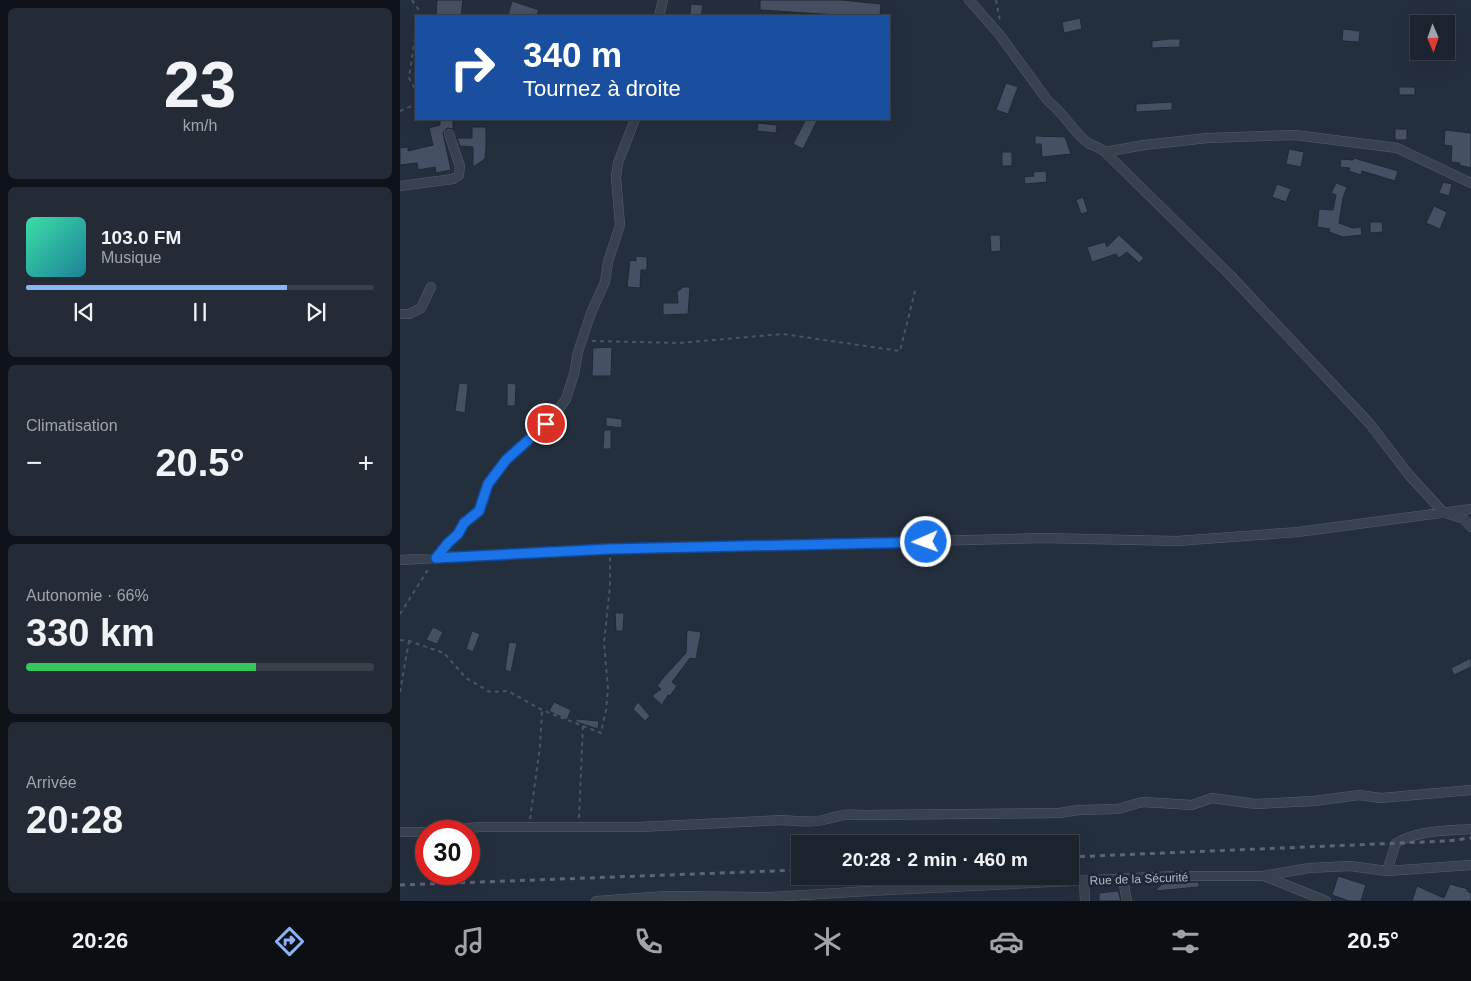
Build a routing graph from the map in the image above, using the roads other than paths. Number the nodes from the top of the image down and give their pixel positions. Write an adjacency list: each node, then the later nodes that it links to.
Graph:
1 (663, 0): 3 (street)
2 (969, 0): 6 (street)
3 (659, 15)
4 (635, 120): 14 (street)
5 (449, 134): 8 (street)
6 (1105, 152): 7 (street); 12 (street)
7 (1471, 183)
8 (400, 186)
9 (431, 287): 10 (street)
10 (400, 314)
11 (1471, 509): 12 (street)
12 (1443, 512): 13 (street); 14 (street)
13 (1471, 527)
14 (436, 558): 15 (street)
15 (400, 560)
16 (1471, 790): 17 (street)
17 (480, 827)
18 (1471, 828): 22 (street)
19 (400, 832): 20 (street)
20 (415, 832)
21 (1471, 865): 22 (street, Rue de la Sécurité)
22 (1387, 871): 23 (street, Rue de la Sécurité)
23 (1263, 876): 24 (street, Rue de la Sécurité); 31 (street)
24 (1123, 880): 25 (street, Rue de la Sécurité); 30 (street)
25 (1084, 881): 26 (street, Rue de la Sécurité); 29 (street)
26 (869, 890): 27 (street, Rue de la Sécurité); 28 (street)
27 (596, 901)
28 (869, 901)
29 (1085, 901)
30 (1126, 901)
31 (1326, 901)

